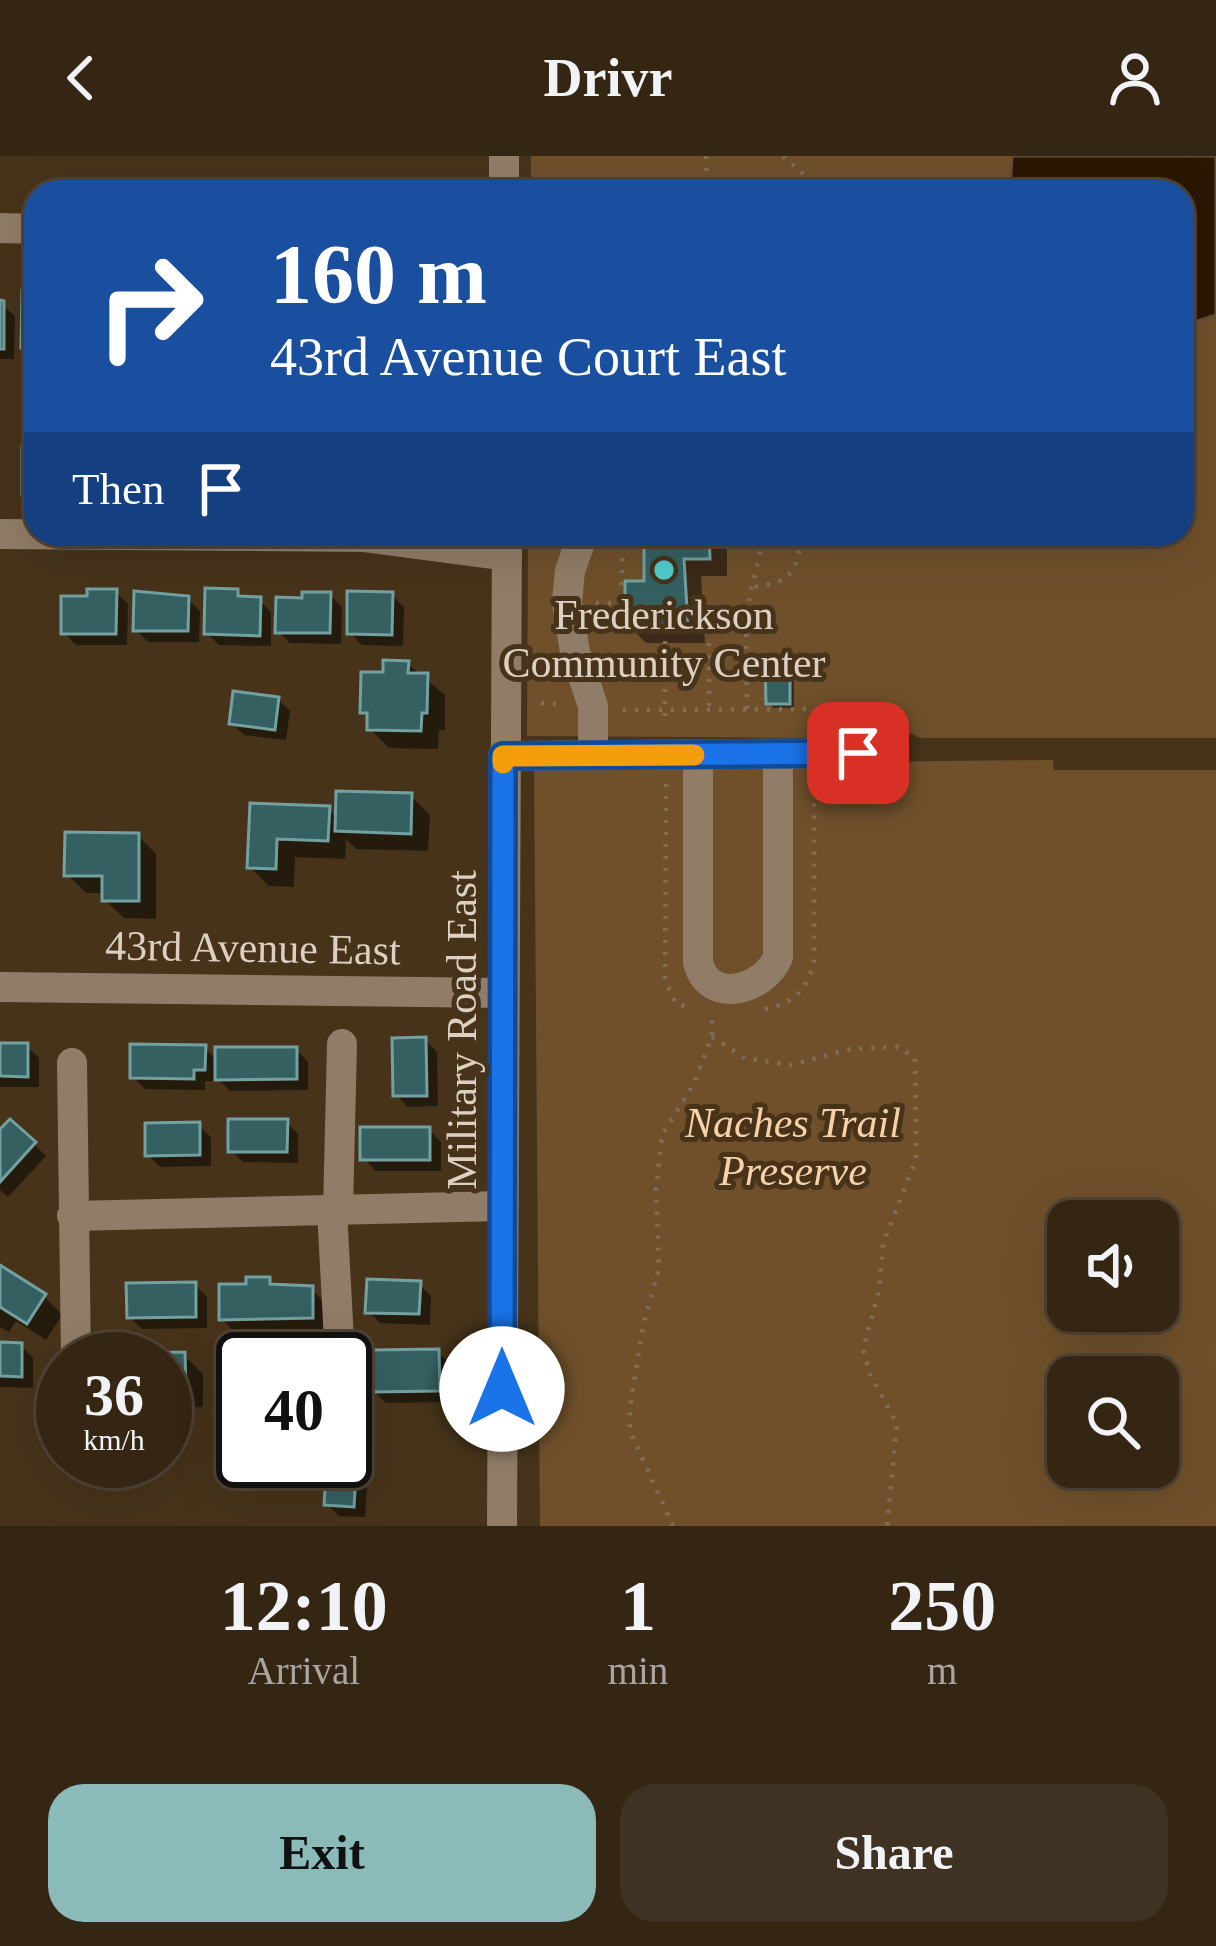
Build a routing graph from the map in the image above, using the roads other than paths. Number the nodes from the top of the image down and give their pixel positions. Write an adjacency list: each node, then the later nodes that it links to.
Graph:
1 (507, 546): 7 (street, Military Road East)
2 (579, 546): 4 (street)
3 (858, 753): 5 (street)
4 (593, 754): 6 (street); 7 (street)
5 (778, 754): 6 (street); 6 (street)
6 (698, 755)
7 (503, 756): 9 (street, Military Road East)
8 (0, 987): 9 (street, 43rd Avenue East)
9 (504, 993): 12 (street, Military Road East)
10 (342, 1044): 13 (street)
11 (72, 1064): 14 (street)
12 (502, 1206): 13 (street); 17 (street, Military Road East)
13 (335, 1210): 14 (street); 16 (street)
14 (72, 1216): 15 (street)
15 (75, 1332)
16 (339, 1332)
17 (502, 1526)

